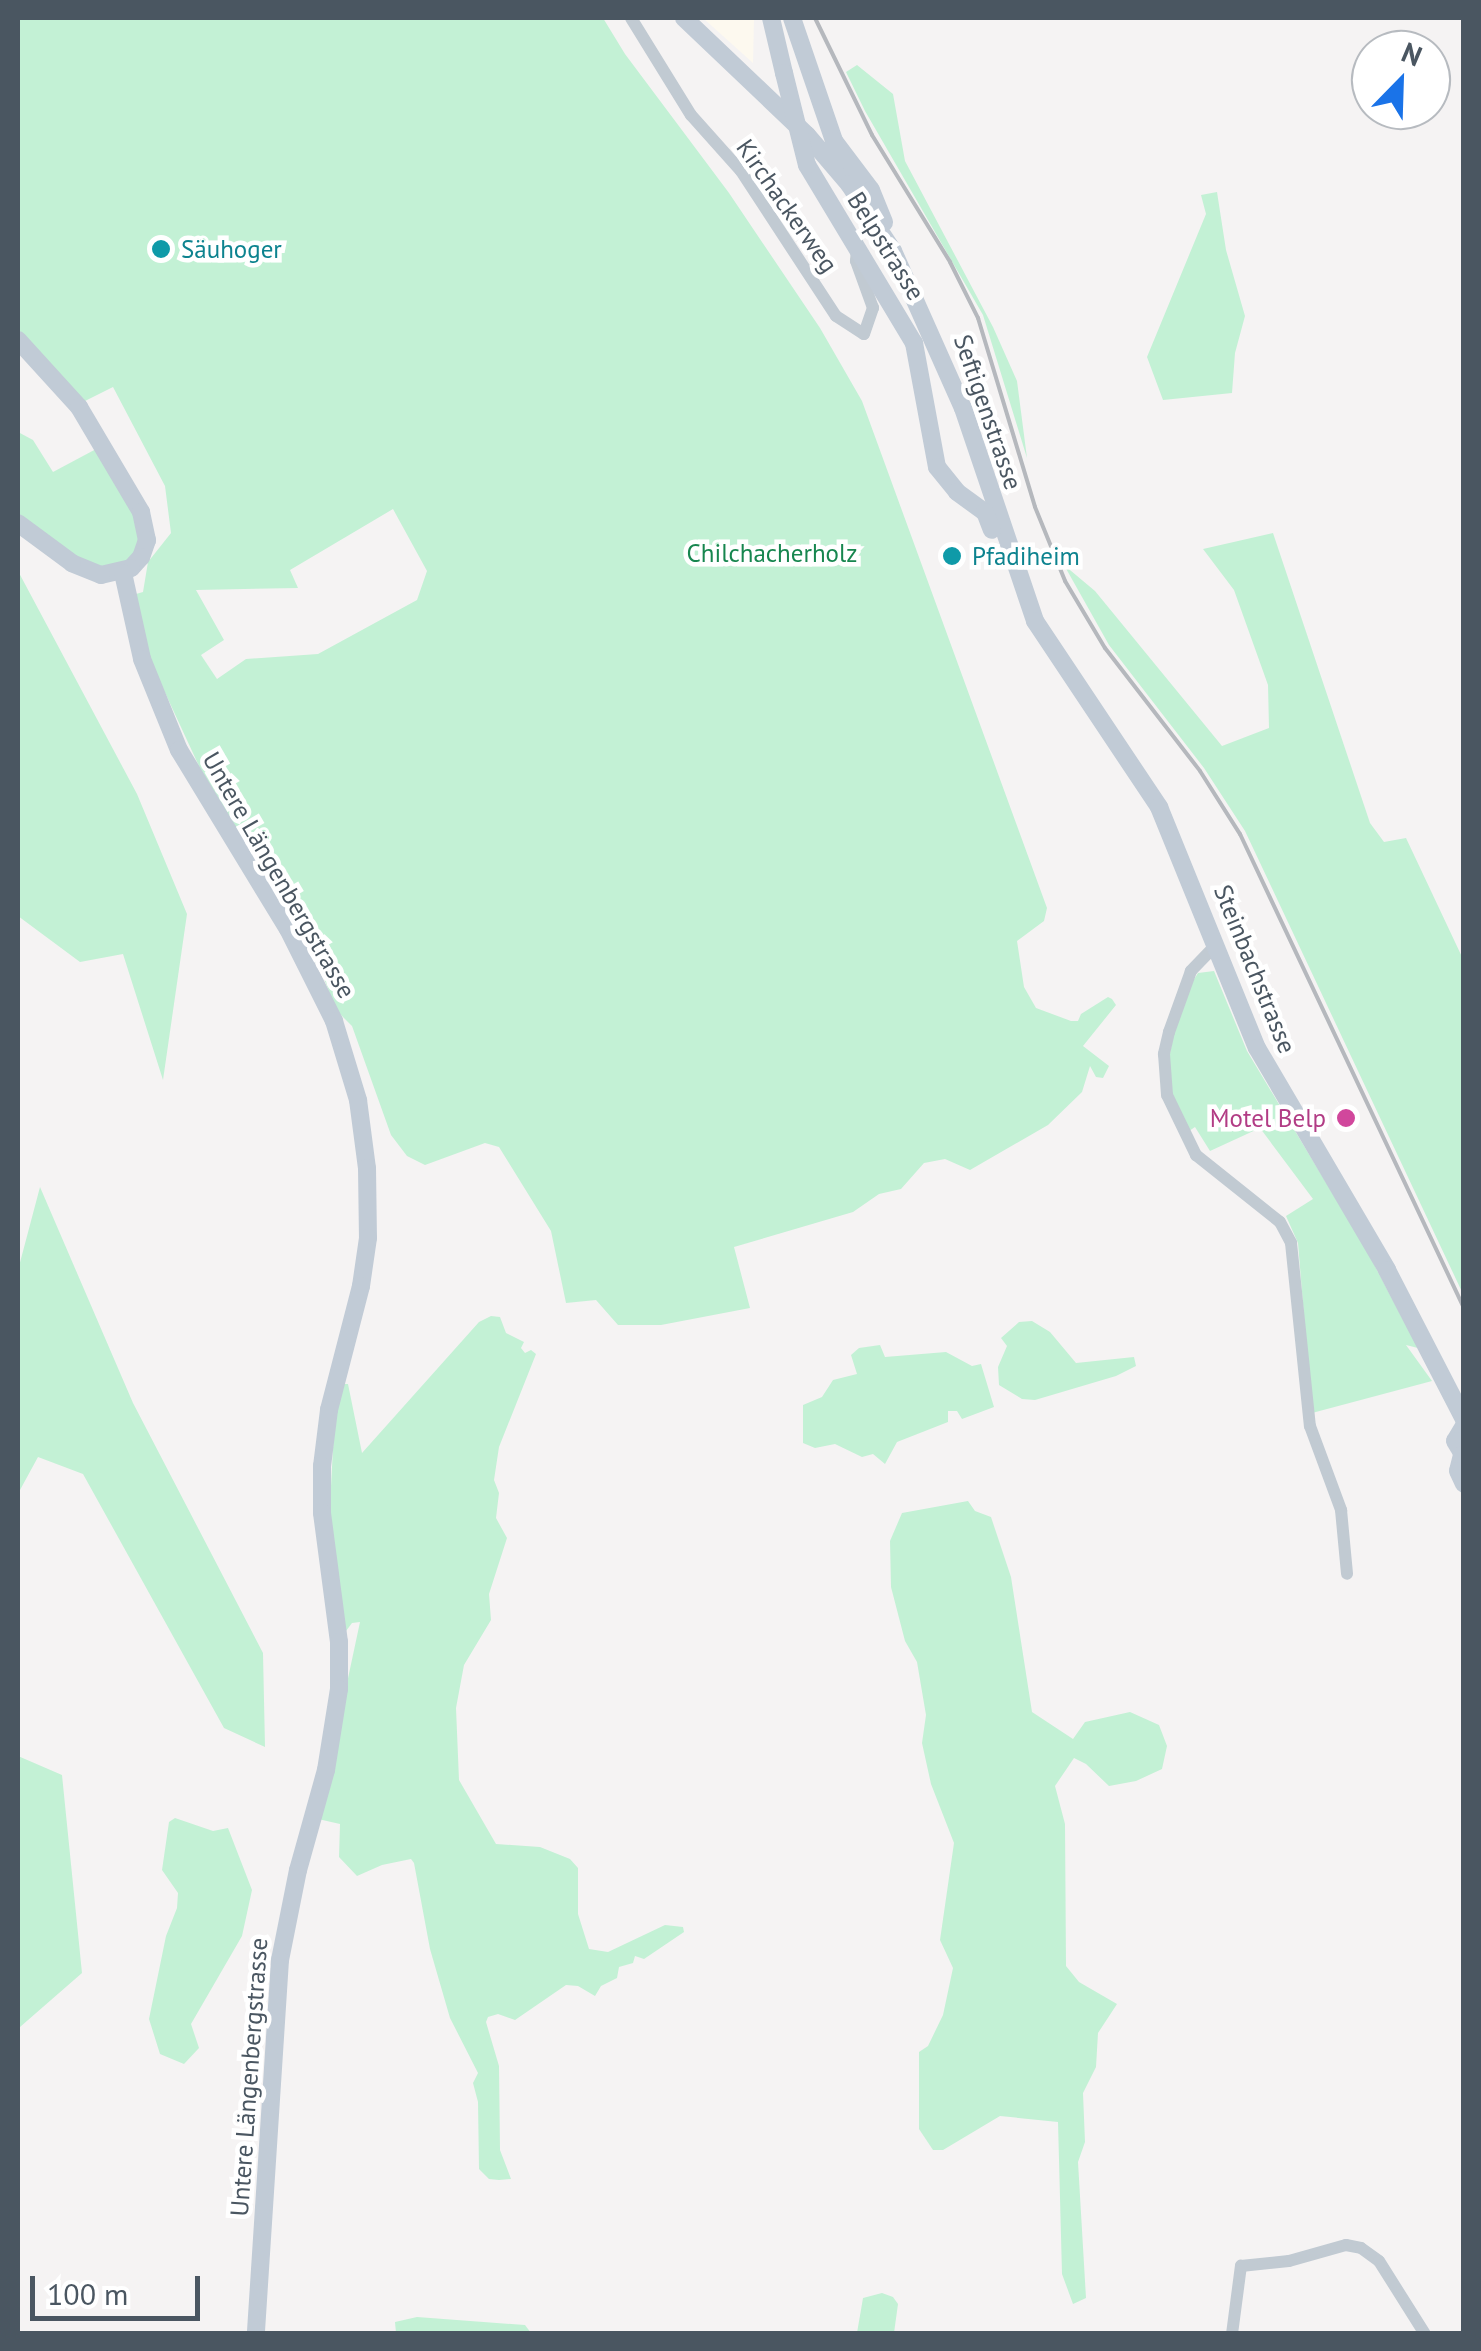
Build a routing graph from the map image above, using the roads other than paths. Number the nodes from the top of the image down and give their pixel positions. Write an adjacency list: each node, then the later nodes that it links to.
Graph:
1 (631, 18): 5 (street, Kirchackerweg)
2 (684, 18): 6 (street)
3 (771, 18): 5 (street, Belpstrasse, bridge)
4 (792, 18): 6 (street, Belpstrasse)
5 (857, 247): 10 (street, Belpstrasse)
6 (893, 251): 10 (street, Seftigenstrasse)
7 (18, 340): 9 (street)
8 (18, 523): 9 (street)
9 (123, 573): 16 (street, Untere Längenbergstrasse)
10 (1023, 594): 11 (street, Steinbachstrasse)
11 (1215, 946): 12 (street, Steinbachstrasse); 15 (street)
12 (1464, 1422): 13 (street, Steinbachstrasse)
13 (1463, 1455): 14 (street)
14 (1464, 1484)
15 (1347, 1574)
16 (256, 2334)
17 (1232, 2334): 18 (street)
18 (1425, 2334)

